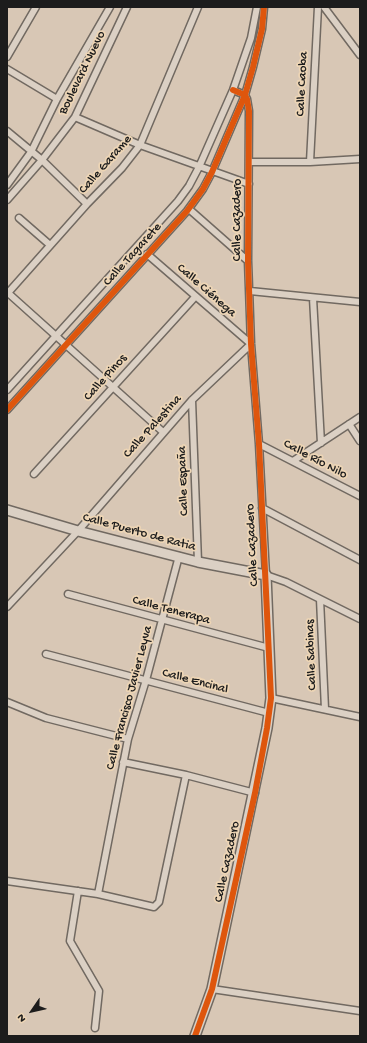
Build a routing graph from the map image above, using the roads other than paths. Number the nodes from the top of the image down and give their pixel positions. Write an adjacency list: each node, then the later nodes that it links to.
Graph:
1 (36, 7): 10 (street)
2 (110, 7): 14 (street, Boulevard Nuevo)
3 (127, 7): 15 (street, Boulevard Nuevo)
4 (198, 7): 17 (street, Calle Garame)
5 (256, 7): 12 (street)
6 (264, 7): 13 (street, Calle Cazadero)
7 (318, 7): 22 (street, Calle Caoba)
8 (324, 7): 9 (street)
9 (360, 55)
10 (7, 57)
11 (7, 69): 14 (street)
12 (233, 90): 13 (street); 23 (street, Calle Tagarete)
13 (245, 94): 21 (street, Calle Cazadero); 24 (street, Calle Tagarete)
14 (56, 99): 18 (street, Boulevard Nuevo)
15 (75, 116): 17 (street); 20 (street, Boulevard Nuevo)
16 (7, 131): 18 (street)
17 (140, 145): 23 (street); 28 (street, Calle Garame)
18 (31, 152): 20 (street); 25 (street, Boulevard Nuevo)
19 (360, 159): 22 (street)
20 (42, 160): 27 (street, Boulevard Nuevo); 28 (street)
21 (249, 162): 22 (street); 26 (street, Calle Cazadero)
22 (310, 162)
23 (199, 167): 24 (street); 39 (street, Calle Tagarete)
24 (212, 172): 26 (street); 29 (street, Calle Tagarete)
25 (7, 184)
26 (249, 184): 33 (street, Calle Cazadero)
27 (7, 200)
28 (87, 204): 31 (street, Calle Garame)
29 (188, 209): 32 (street, Calle Tagarete); 33 (street)
30 (19, 218): 31 (street)
31 (50, 245): 35 (street, Calle Garame)
32 (147, 254): 36 (street, Calle Ciénega); 41 (street, Calle Tagarete)
33 (248, 261): 34 (street, Calle Cazadero)
34 (250, 291): 37 (street); 40 (street, Calle Cazadero)
35 (7, 293): 39 (street)
36 (195, 297): 40 (street, Calle Ciénega); 42 (street, Calle Pinos)
37 (313, 298): 38 (street); 50 (street)
38 (360, 302)
39 (56, 336): 41 (street); 43 (street, Calle Tagarete)
40 (251, 344): 44 (street, Calle Palestina); 51 (street, Calle Cazadero)
41 (66, 345): 42 (street); 45 (street, Calle Tagarete)
42 (113, 387): 48 (street); 53 (street, Calle Pinos)
43 (7, 390)
44 (192, 400): 48 (street, Calle Palestina); 60 (street, Calle España)
45 (7, 410)
46 (360, 417): 47 (street)
47 (349, 424): 49 (street); 50 (street)
48 (163, 432): 57 (street, Calle Palestina)
49 (360, 441)
50 (321, 443): 52 (street)
51 (259, 444): 52 (street, Calle Río Nilo); 55 (street, Calle Cazadero)
52 (293, 461): 54 (street, Calle Río Nilo)
53 (34, 474)
54 (360, 496)
55 (262, 508): 59 (street); 61 (street, Calle Cazadero)
56 (8, 512): 57 (street, Calle Puerto de Ratia)
57 (78, 531): 58 (street, Calle Puerto de Ratia); 64 (street, Calle Palestina)
58 (179, 556): 60 (street, Calle Puerto de Ratia); 66 (street, Calle Francisco Javier Leyva)
59 (360, 560)
60 (198, 562): 61 (street, Calle Puerto de Ratia)
61 (266, 575): 63 (street); 67 (street, Calle Cazadero)
62 (68, 594): 66 (street, Calle Tenerapa)
63 (320, 599): 65 (street); 72 (street, Calle Sabinas)
64 (7, 607)
65 (360, 618)
66 (162, 620): 67 (street, Calle Tenerapa); 69 (street, Calle Francisco Javier Leyva)
67 (269, 648): 70 (street, Calle Cazadero)
68 (46, 654): 69 (street, Calle Encinal)
69 (146, 680): 73 (street, Calle Encinal); 75 (street, Calle Francisco Javier Leyva)
70 (271, 698): 72 (street); 73 (street, Calle Cazadero)
71 (7, 702): 75 (street)
72 (325, 709): 74 (street)
73 (269, 713): 78 (street, Calle Cazadero)
74 (360, 717)
75 (128, 739): 76 (street, Calle Francisco Javier Leyva)
76 (123, 762): 77 (street); 81 (street, Calle Francisco Javier Leyva)
77 (186, 775): 78 (street); 81 (street)
78 (254, 793): 82 (street, Calle Cazadero)
79 (7, 881): 80 (street)
80 (78, 891): 81 (street); 84 (street)
81 (98, 894)
82 (212, 988): 83 (street); 85 (street, Calle Cazadero)
83 (360, 1011)
84 (95, 1028)
85 (195, 1036)

